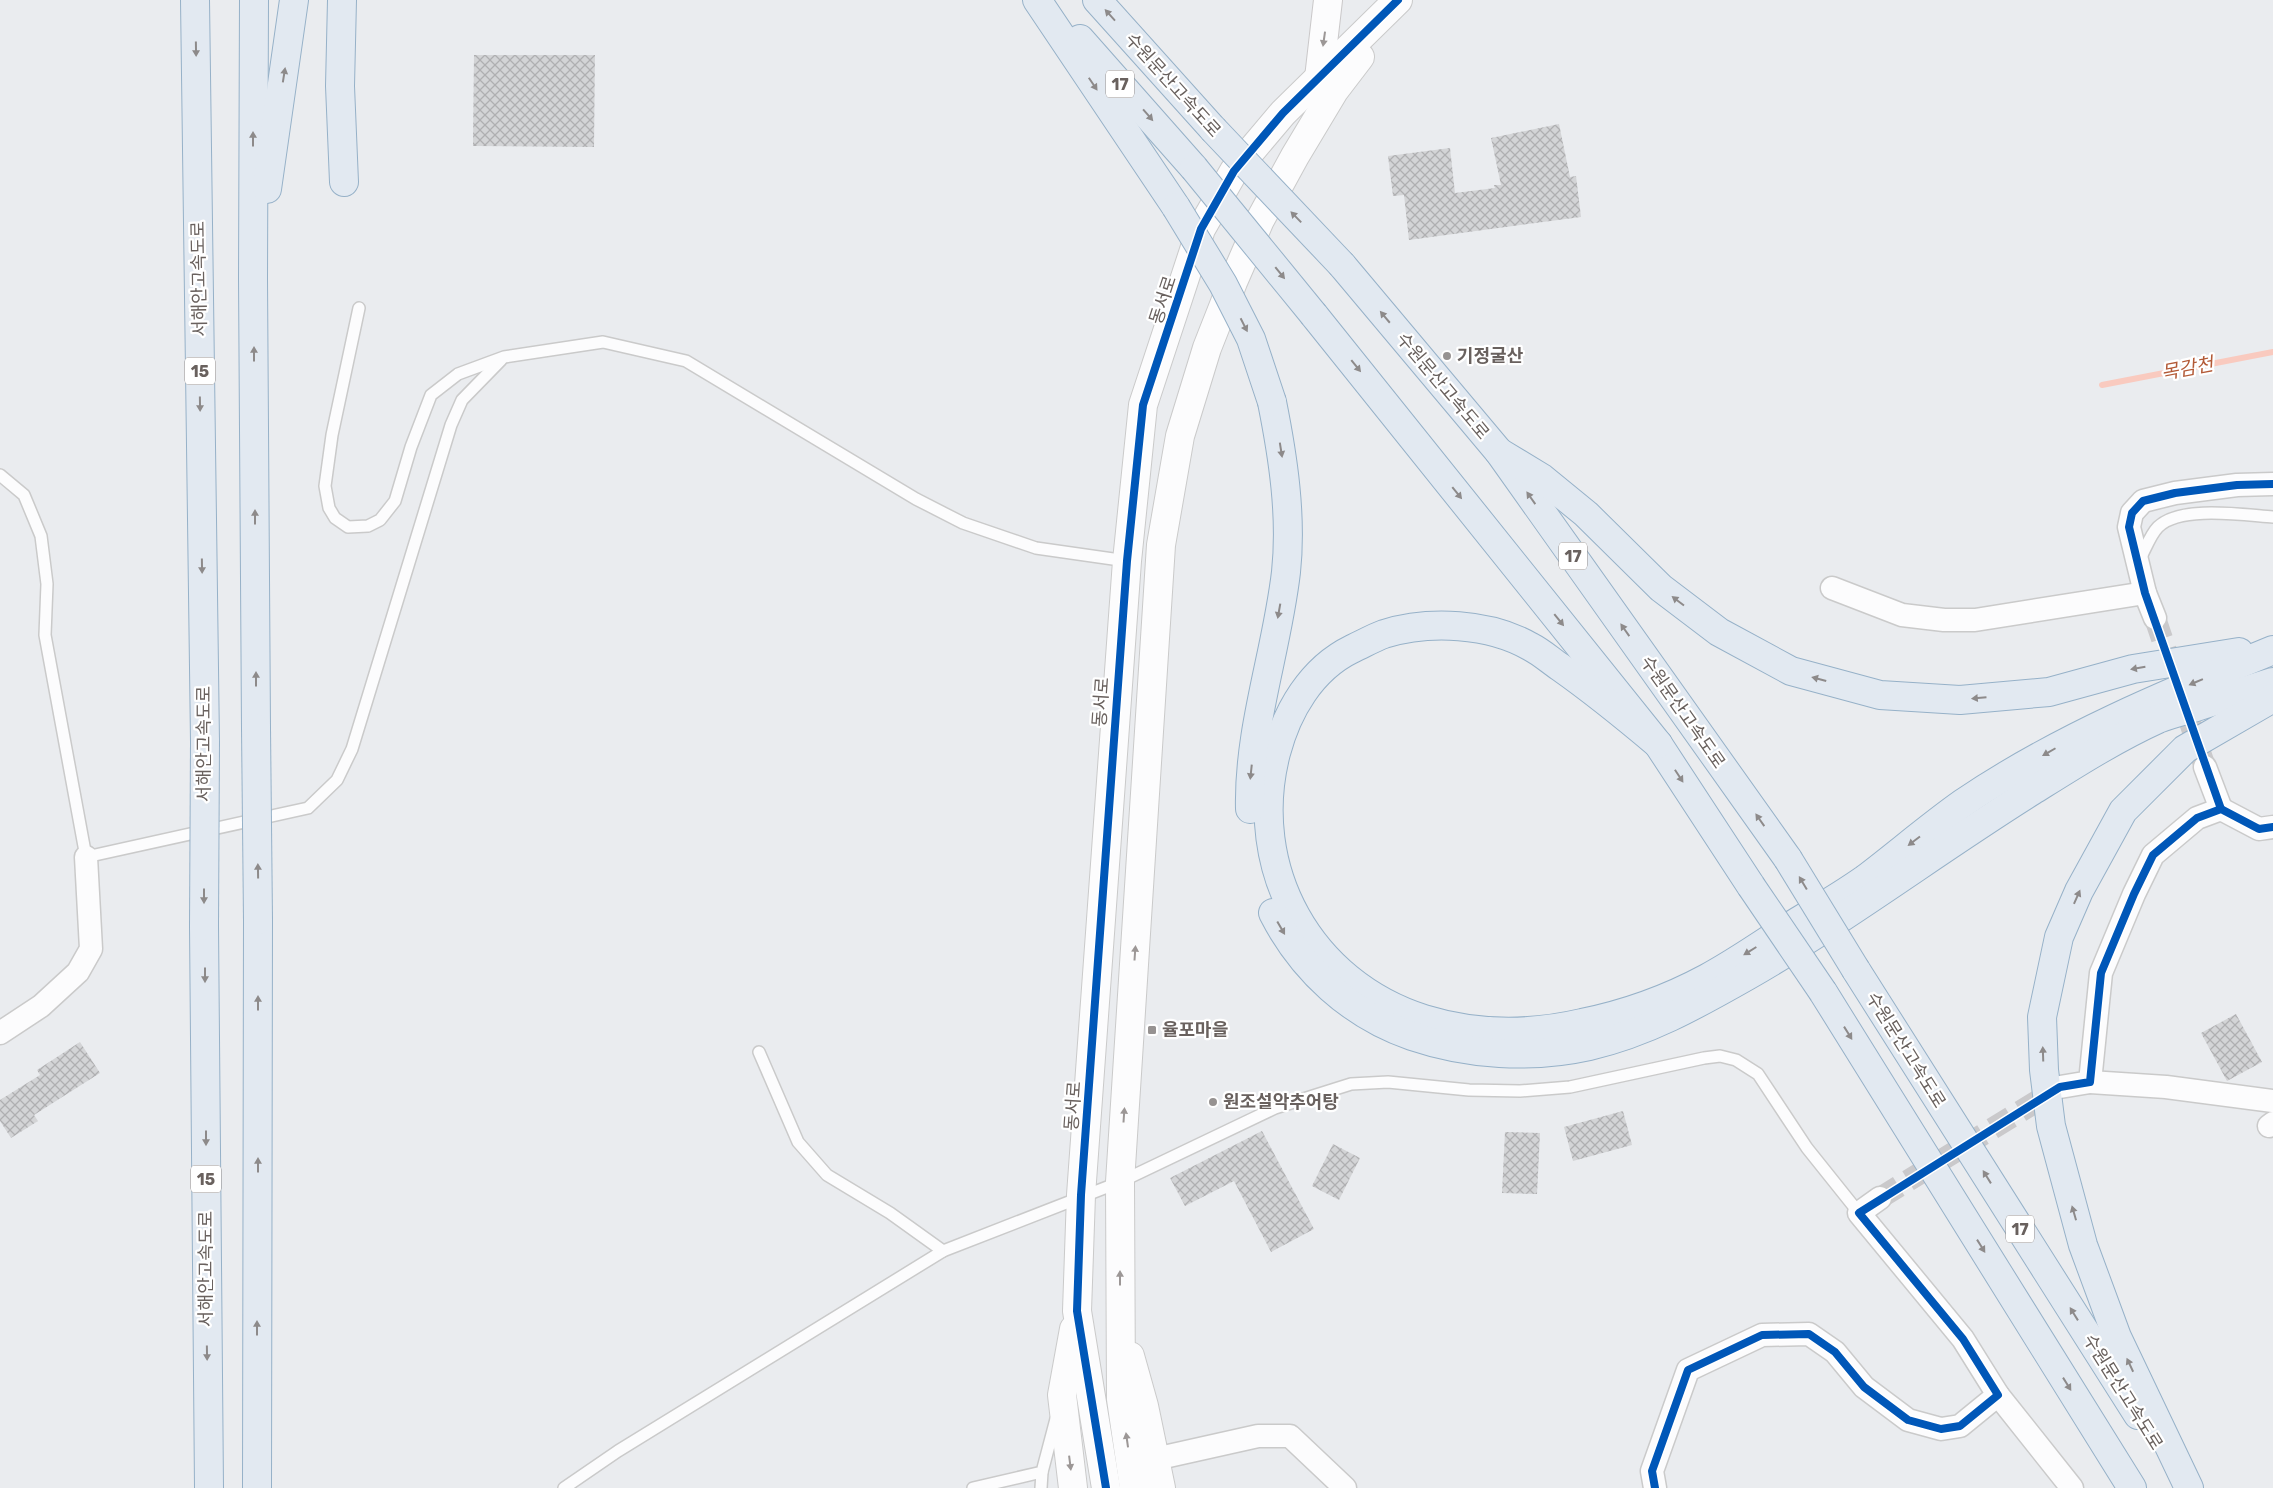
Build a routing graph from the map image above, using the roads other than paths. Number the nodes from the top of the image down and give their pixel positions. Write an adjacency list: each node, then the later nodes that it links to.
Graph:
1 (195, 0): 48 (highway, 서해안고속도로 / 15, one-way to 48, bridge)
2 (254, 0): 13 (highway, one-way to 2)
3 (294, 0): 13 (highway, one-way to 3)
4 (342, 0): 12 (highway)
5 (1037, 0): 26 (highway, one-way to 26, bridge)
6 (1046, 0): 28 (highway, 17, one-way to 28, bridge)
7 (1097, 0): 16 (highway, 수원문산고속도로 / 17, one-way to 7, bridge)
8 (1328, 0): 11 (street, one-way to 11)
9 (1398, 0): 11 (street, 동서로)
10 (1404, 0): 38 (street, one-way to 10)
11 (1319, 78): 20 (street, 동서로)
12 (344, 182)
13 (253, 279): 45 (highway, one-way to 13, bridge)
14 (359, 308): 15 (lane)
15 (504, 357): 20 (lane); 32 (lane)
16 (1499, 452): 25 (highway, one-way to 16); 66 (highway, 수원문산고속도로 / 17, one-way to 16, bridge)
17 (0, 475): 32 (lane)
18 (2273, 484): 21 (street)
19 (2273, 517): 21 (lane)
20 (1126, 561): 39 (street, 동서로)
21 (2139, 561): 23 (street)
22 (1832, 588): 23 (street)
23 (2146, 593): 24 (street)
24 (2155, 618)
25 (2273, 648): 28 (highway, one-way to 28)
26 (2273, 682)
27 (2273, 698): 67 (highway, one-way to 27)
28 (1658, 744): 65 (highway, 17, one-way to 65, bridge)
29 (2205, 767): 30 (street)
30 (2221, 809): 31 (street); 35 (street)
31 (2273, 827)
32 (86, 857): 33 (street)
33 (0, 1033)
34 (759, 1052): 42 (lane)
35 (2090, 1082): 36 (street); 37 (street)
36 (2060, 1087)
37 (2273, 1101)
38 (1120, 1182): 39 (lane); 41 (lane); 44 (street, one-way to 38)
39 (1081, 1195): 42 (lane); 43 (street, 동서로)
40 (1880, 1198): 41 (street)
41 (1859, 1213): 47 (street)
42 (943, 1251): 55 (lane)
43 (1077, 1311): 46 (street, 동서로); 59 (street, 동서로)
44 (1120, 1321): 49 (street); 60 (street, one-way to 44)
45 (257, 1376): 53 (highway); 54 (highway)
46 (1062, 1395): 50 (lane); 58 (street, 동서로, one-way to 58)
47 (1998, 1395): 63 (street); 64 (street)
48 (209, 1431): 51 (highway); 52 (highway, 서해안고속도로 / 15)
49 (1155, 1459): 61 (street); 62 (street)
50 (1042, 1472): 56 (lane); 57 (lane)
51 (195, 1488)
52 (209, 1488)
53 (257, 1488)
54 (271, 1488)
55 (564, 1488)
56 (973, 1488)
57 (1041, 1488)
58 (1073, 1488)
59 (1106, 1488)
60 (1134, 1488)
61 (1161, 1488)
62 (1345, 1488)
63 (1655, 1488)
64 (2072, 1488)
65 (2132, 1488)
66 (2184, 1488)
67 (2188, 1488)

